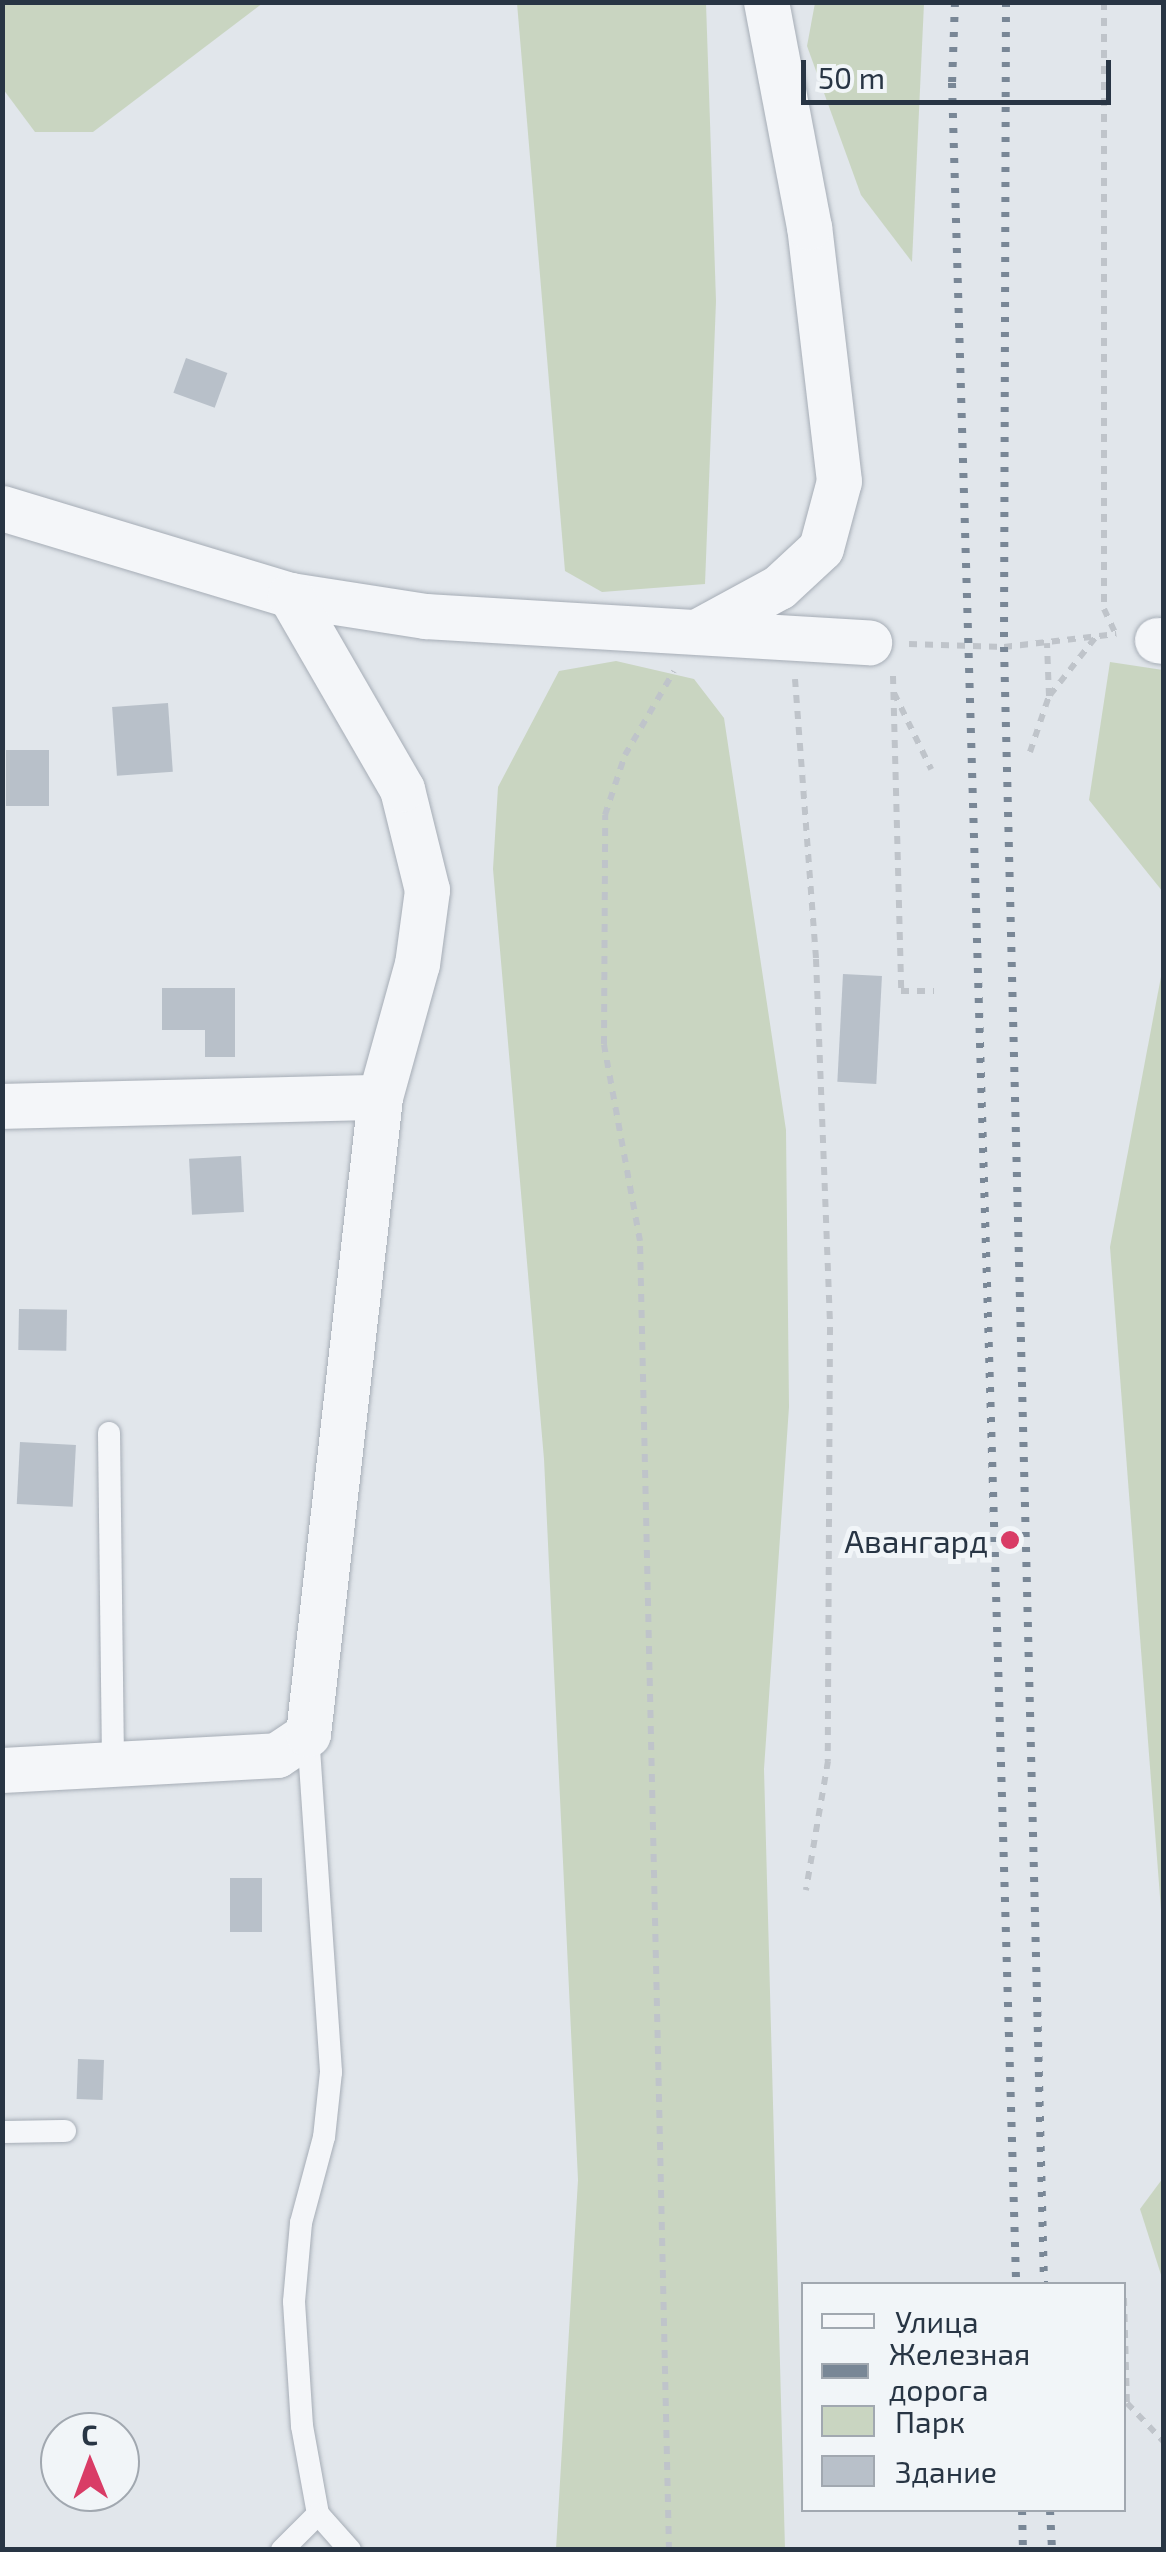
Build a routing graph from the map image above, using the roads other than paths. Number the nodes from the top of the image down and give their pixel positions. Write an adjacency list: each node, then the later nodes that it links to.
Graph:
1 (766, 2): 4 (street)
2 (2, 508): 3 (street)
3 (290, 594): 4 (street); 6 (street)
4 (698, 631): 5 (street)
5 (881, 642)
6 (380, 1097): 7 (street); 9 (street)
7 (2, 1106)
8 (110, 1433): 10 (lane)
9 (308, 1734): 10 (street); 14 (lane)
10 (113, 1765): 11 (street)
11 (2, 1770)
12 (66, 2131): 13 (lane)
13 (2, 2132)
14 (318, 2514): 15 (lane); 16 (lane)
15 (282, 2550)
16 (350, 2550)

